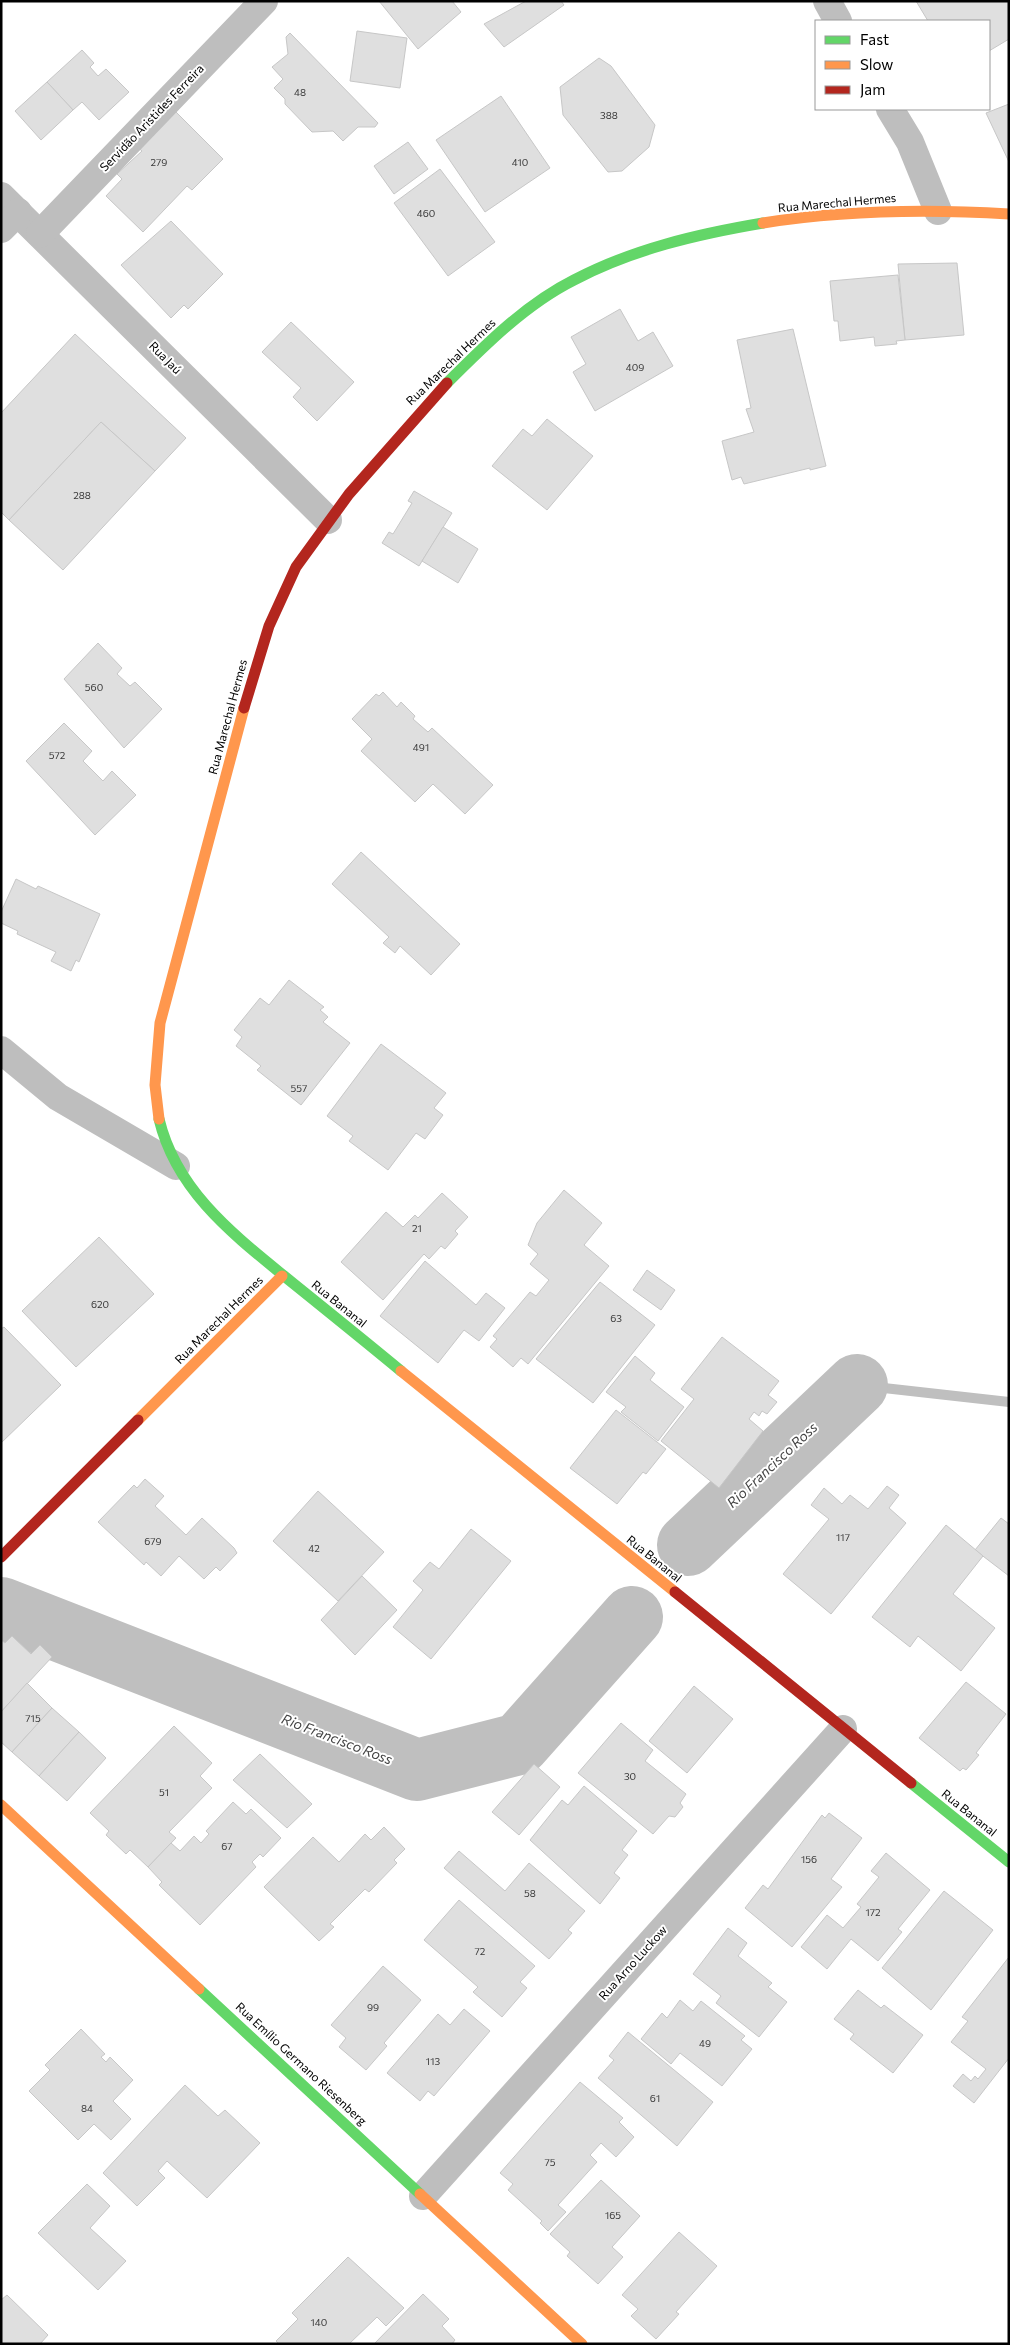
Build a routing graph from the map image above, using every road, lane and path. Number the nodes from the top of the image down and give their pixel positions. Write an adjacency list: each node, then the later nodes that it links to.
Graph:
1 (264, 1): 8 (street, Servidão Aristides Ferreira)
2 (826, 1): 3 (street)
3 (837, 20)
4 (891, 110): 5 (street)
5 (938, 211): 7 (street, Rua Marechal Hermes); 9 (street, Rua Marechal Hermes)
6 (7, 212): 8 (street, Rua Jaú)
7 (1009, 214)
8 (40, 234): 9 (street, Rua Jaú)
9 (328, 520): 11 (street, Rua Marechal Hermes)
10 (1, 1050): 11 (street)
11 (176, 1166): 12 (street, Rua Marechal Hermes)
12 (282, 1276): 13 (street, Rua Marechal Hermes); 14 (street, Rua Bananal)
13 (1, 1557)
14 (844, 1729): 16 (street, Rua Bananal); 17 (street, Rua Arno Luckow)
15 (1, 1805): 17 (street, Rua Emílio Germano Riesenberg)
16 (1009, 1862)
17 (423, 2196): 18 (street, Rua Emílio Germano Riesenberg)
18 (582, 2344)

